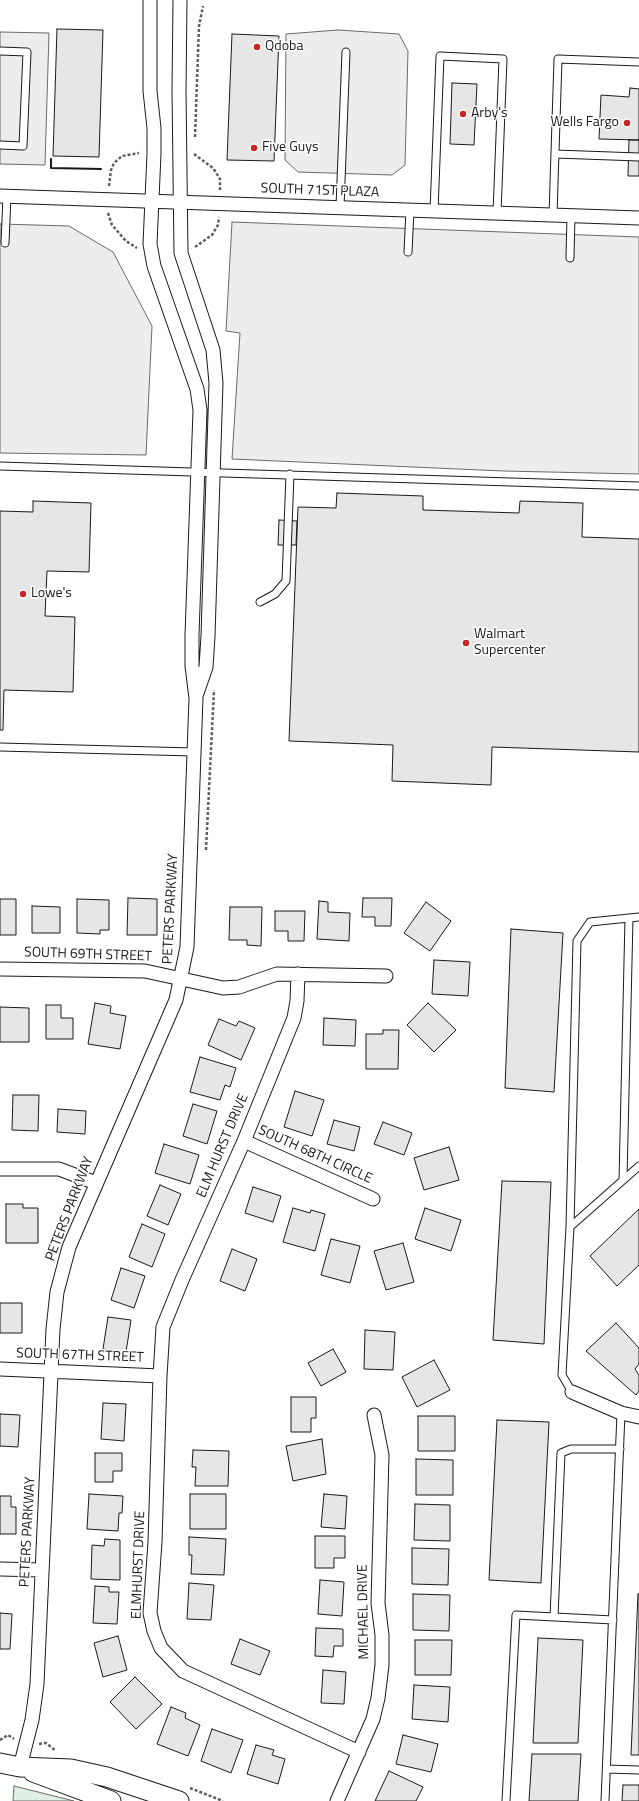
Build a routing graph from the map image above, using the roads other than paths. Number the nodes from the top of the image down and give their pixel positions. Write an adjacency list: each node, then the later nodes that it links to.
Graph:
1 (150, 0): 10 (street)
2 (180, 0): 11 (street)
3 (0, 51): 6 (lane)
4 (346, 52): 12 (lane)
5 (639, 62): 7 (lane)
6 (0, 146)
7 (555, 154): 8 (lane); 16 (lane)
8 (639, 157)
9 (4, 196): 10 (street, SOUTH 71ST PLAZA); 19 (lane)
10 (150, 201): 11 (street, SOUTH 71ST PLAZA); 23 (street)
11 (180, 202): 12 (street, SOUTH 71ST PLAZA); 24 (street)
12 (340, 207): 13 (street, SOUTH 71ST PLAZA)
13 (410, 210): 14 (street, SOUTH 71ST PLAZA); 20 (lane)
14 (434, 211): 15 (street, SOUTH 71ST PLAZA); 15 (lane)
15 (497, 213): 16 (street, SOUTH 71ST PLAZA)
16 (553, 215): 17 (street, SOUTH 71ST PLAZA)
17 (571, 215): 18 (street, SOUTH 71ST PLAZA); 21 (lane)
18 (639, 218)
19 (5, 243)
20 (408, 252)
21 (570, 258)
22 (0, 466): 23 (lane)
23 (198, 472): 24 (lane); 28 (street)
24 (213, 472): 25 (lane); 28 (street)
25 (290, 474): 26 (lane); 27 (lane)
26 (639, 486)
27 (260, 602)
28 (196, 698): 30 (street, PETERS PARKWAY)
29 (0, 747): 30 (lane)
30 (194, 752): 36 (street, PETERS PARKWAY)
31 (639, 917): 32 (lane)
32 (629, 918): 40 (lane); 43 (lane)
33 (0, 969): 36 (street, SOUTH 69TH STREET)
34 (298, 974): 35 (street, SOUTH 69TH STREET); 36 (street, SOUTH 69TH STREET); 37 (street, ELM HURST DRIVE)
35 (386, 976)
36 (181, 980): 41 (street, PETERS PARKWAY)
37 (244, 1141): 42 (street, SOUTH 68TH CIRCLE); 44 (street, ELM HURST DRIVE)
38 (639, 1166): 40 (lane)
39 (0, 1169): 41 (street)
40 (623, 1180): 43 (lane)
41 (96, 1183): 46 (street, PETERS PARKWAY)
42 (373, 1199)
43 (570, 1227): 48 (lane)
44 (163, 1327): 47 (street, ELMHURST DRIVE)
45 (0, 1369): 46 (street, SOUTH 67TH STREET)
46 (52, 1371): 47 (street, SOUTH 67TH STREET); 54 (street, PETERS PARKWAY)
47 (160, 1376): 57 (street, ELMHURST DRIVE)
48 (572, 1392): 49 (street)
49 (621, 1413): 51 (street); 52 (lane)
50 (374, 1415): 57 (street, MICHAEL DRIVE)
51 (639, 1417)
52 (620, 1448): 55 (lane); 56 (lane)
53 (0, 1569): 54 (street)
54 (42, 1570): 59 (street, PETERS PARKWAY)
55 (554, 1617): 56 (lane); 65 (lane)
56 (612, 1620): 60 (lane)
57 (359, 1752): 64 (street, MICHAEL DRIVE)
58 (0, 1763): 59 (street)
59 (20, 1767): 62 (street); 63 (street)
60 (607, 1769): 61 (lane); 66 (lane)
61 (639, 1770)
62 (111, 1801)
63 (179, 1801)
64 (337, 1801)
65 (506, 1801)
66 (605, 1801)

